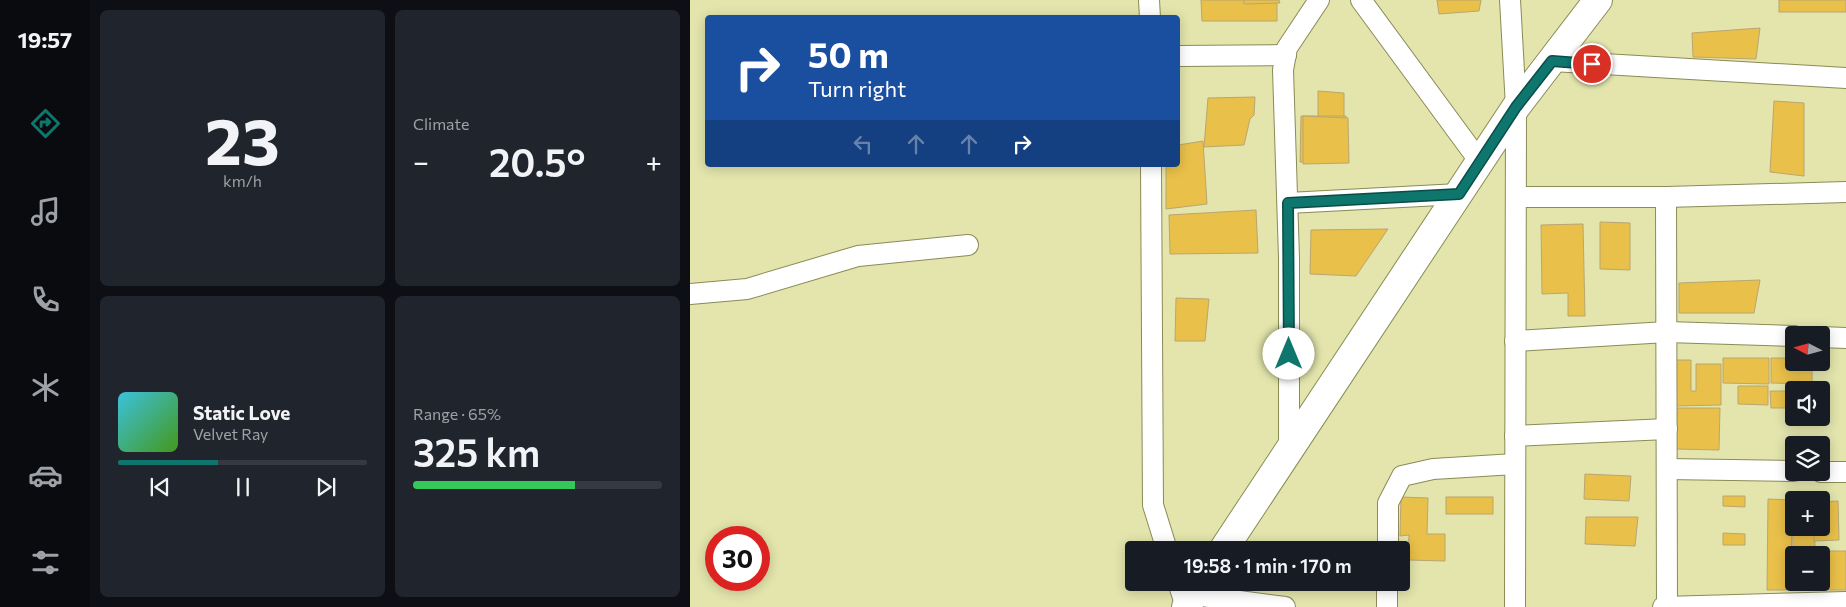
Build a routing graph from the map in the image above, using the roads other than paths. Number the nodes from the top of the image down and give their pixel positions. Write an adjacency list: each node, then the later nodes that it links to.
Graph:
1 (1149, 0): 6 (street)
2 (1319, 0): 7 (street)
3 (1361, 0): 12 (street)
4 (1510, 0): 11 (street)
5 (1598, 0): 9 (main road)
6 (1150, 15)
7 (1286, 55): 8 (street); 18 (street)
8 (1180, 56)
9 (1552, 61): 10 (street); 11 (main road)
10 (1846, 78)
11 (1516, 107): 12 (main road); 16 (street)
12 (1480, 162): 15 (main road)
13 (1151, 167): 34 (street)
14 (1846, 192): 17 (street)
15 (1459, 194): 18 (street); 28 (main road)
16 (1516, 197): 17 (street); 25 (street)
17 (1666, 197): 21 (street)
18 (1288, 203): 28 (street)
19 (968, 245): 20 (street)
20 (690, 294)
21 (1667, 332): 22 (street); 25 (street); 26 (street)
22 (1785, 336)
23 (1830, 337): 24 (street)
24 (1846, 338)
25 (1515, 341): 27 (street)
26 (1667, 429): 27 (street); 30 (street)
27 (1515, 436): 29 (street)
28 (1289, 451): 35 (main road)
29 (1515, 464): 36 (street); 43 (street)
30 (1667, 469): 31 (street); 45 (street)
31 (1785, 471)
32 (1830, 472): 33 (street)
33 (1846, 472)
34 (1164, 541)
35 (1230, 541)
36 (1388, 541)
37 (1387, 591): 42 (street)
38 (1189, 595): 41 (street)
39 (1846, 602): 40 (street)
40 (1746, 606): 45 (street)
41 (1285, 607)
42 (1387, 607)
43 (1516, 607)
44 (1663, 607): 45 (street)
45 (1667, 607)

